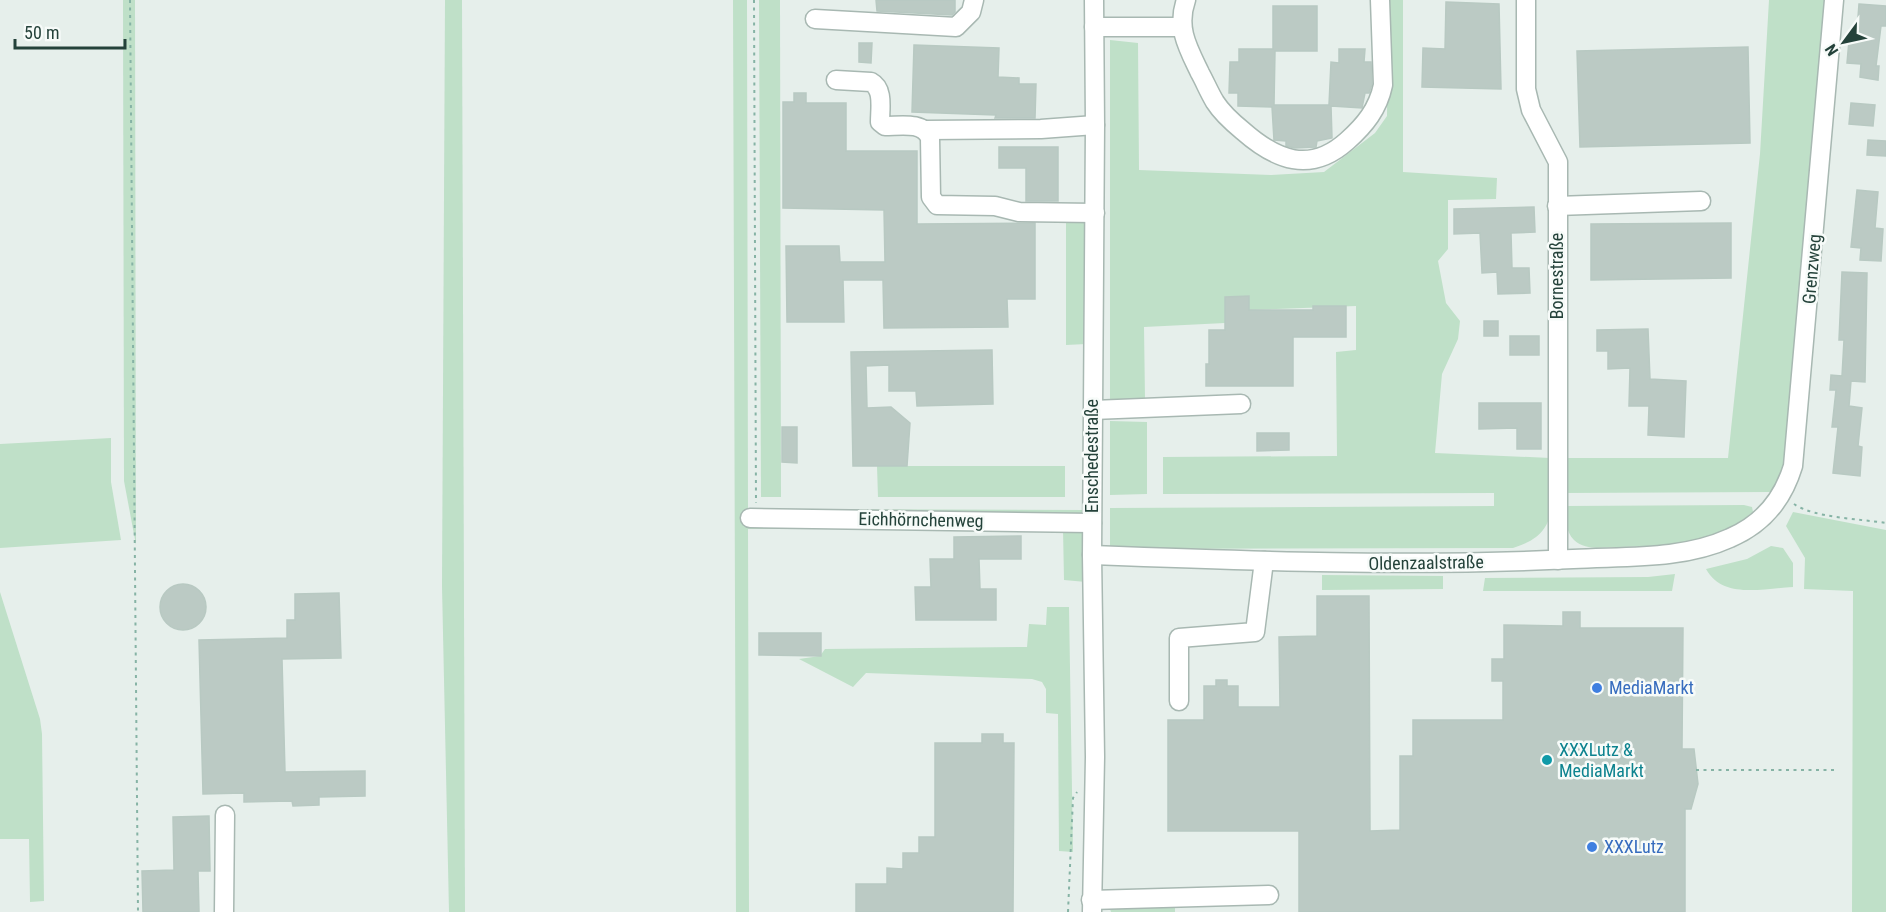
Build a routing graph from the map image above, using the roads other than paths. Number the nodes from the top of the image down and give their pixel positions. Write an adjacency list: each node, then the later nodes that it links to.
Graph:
1 (974, 0): 7 (street)
2 (1094, 0): 8 (street, Enschedestraße)
3 (1186, 0): 9 (street)
4 (1380, 0): 9 (street)
5 (1526, 0): 14 (street, Bornestraße)
6 (1834, 0): 20 (street, Grenzweg)
7 (815, 19)
8 (1094, 27): 9 (street); 11 (street, Enschedestraße)
9 (1181, 27)
10 (836, 80): 12 (street)
11 (1095, 125): 12 (street); 15 (street, Enschedestraße)
12 (926, 130): 15 (street)
13 (1701, 201): 14 (street)
14 (1557, 206): 22 (street, Bornestraße)
15 (1095, 213): 17 (street, Enschedestraße)
16 (1241, 404): 17 (street)
17 (1093, 410): 19 (street, Enschedestraße)
18 (753, 518): 19 (street, Eichhörnchenweg)
19 (1092, 523): 21 (street, Enschedestraße)
20 (1754, 524): 22 (street, Oldenzaalstraße)
21 (1092, 555): 23 (street, Oldenzaalstraße); 27 (street, Enschedestraße)
22 (1558, 560): 23 (street, Oldenzaalstraße)
23 (1264, 561): 24 (street)
24 (1179, 701)
25 (225, 815): 28 (street)
26 (1269, 895): 27 (street)
27 (1088, 908)
28 (224, 912)

